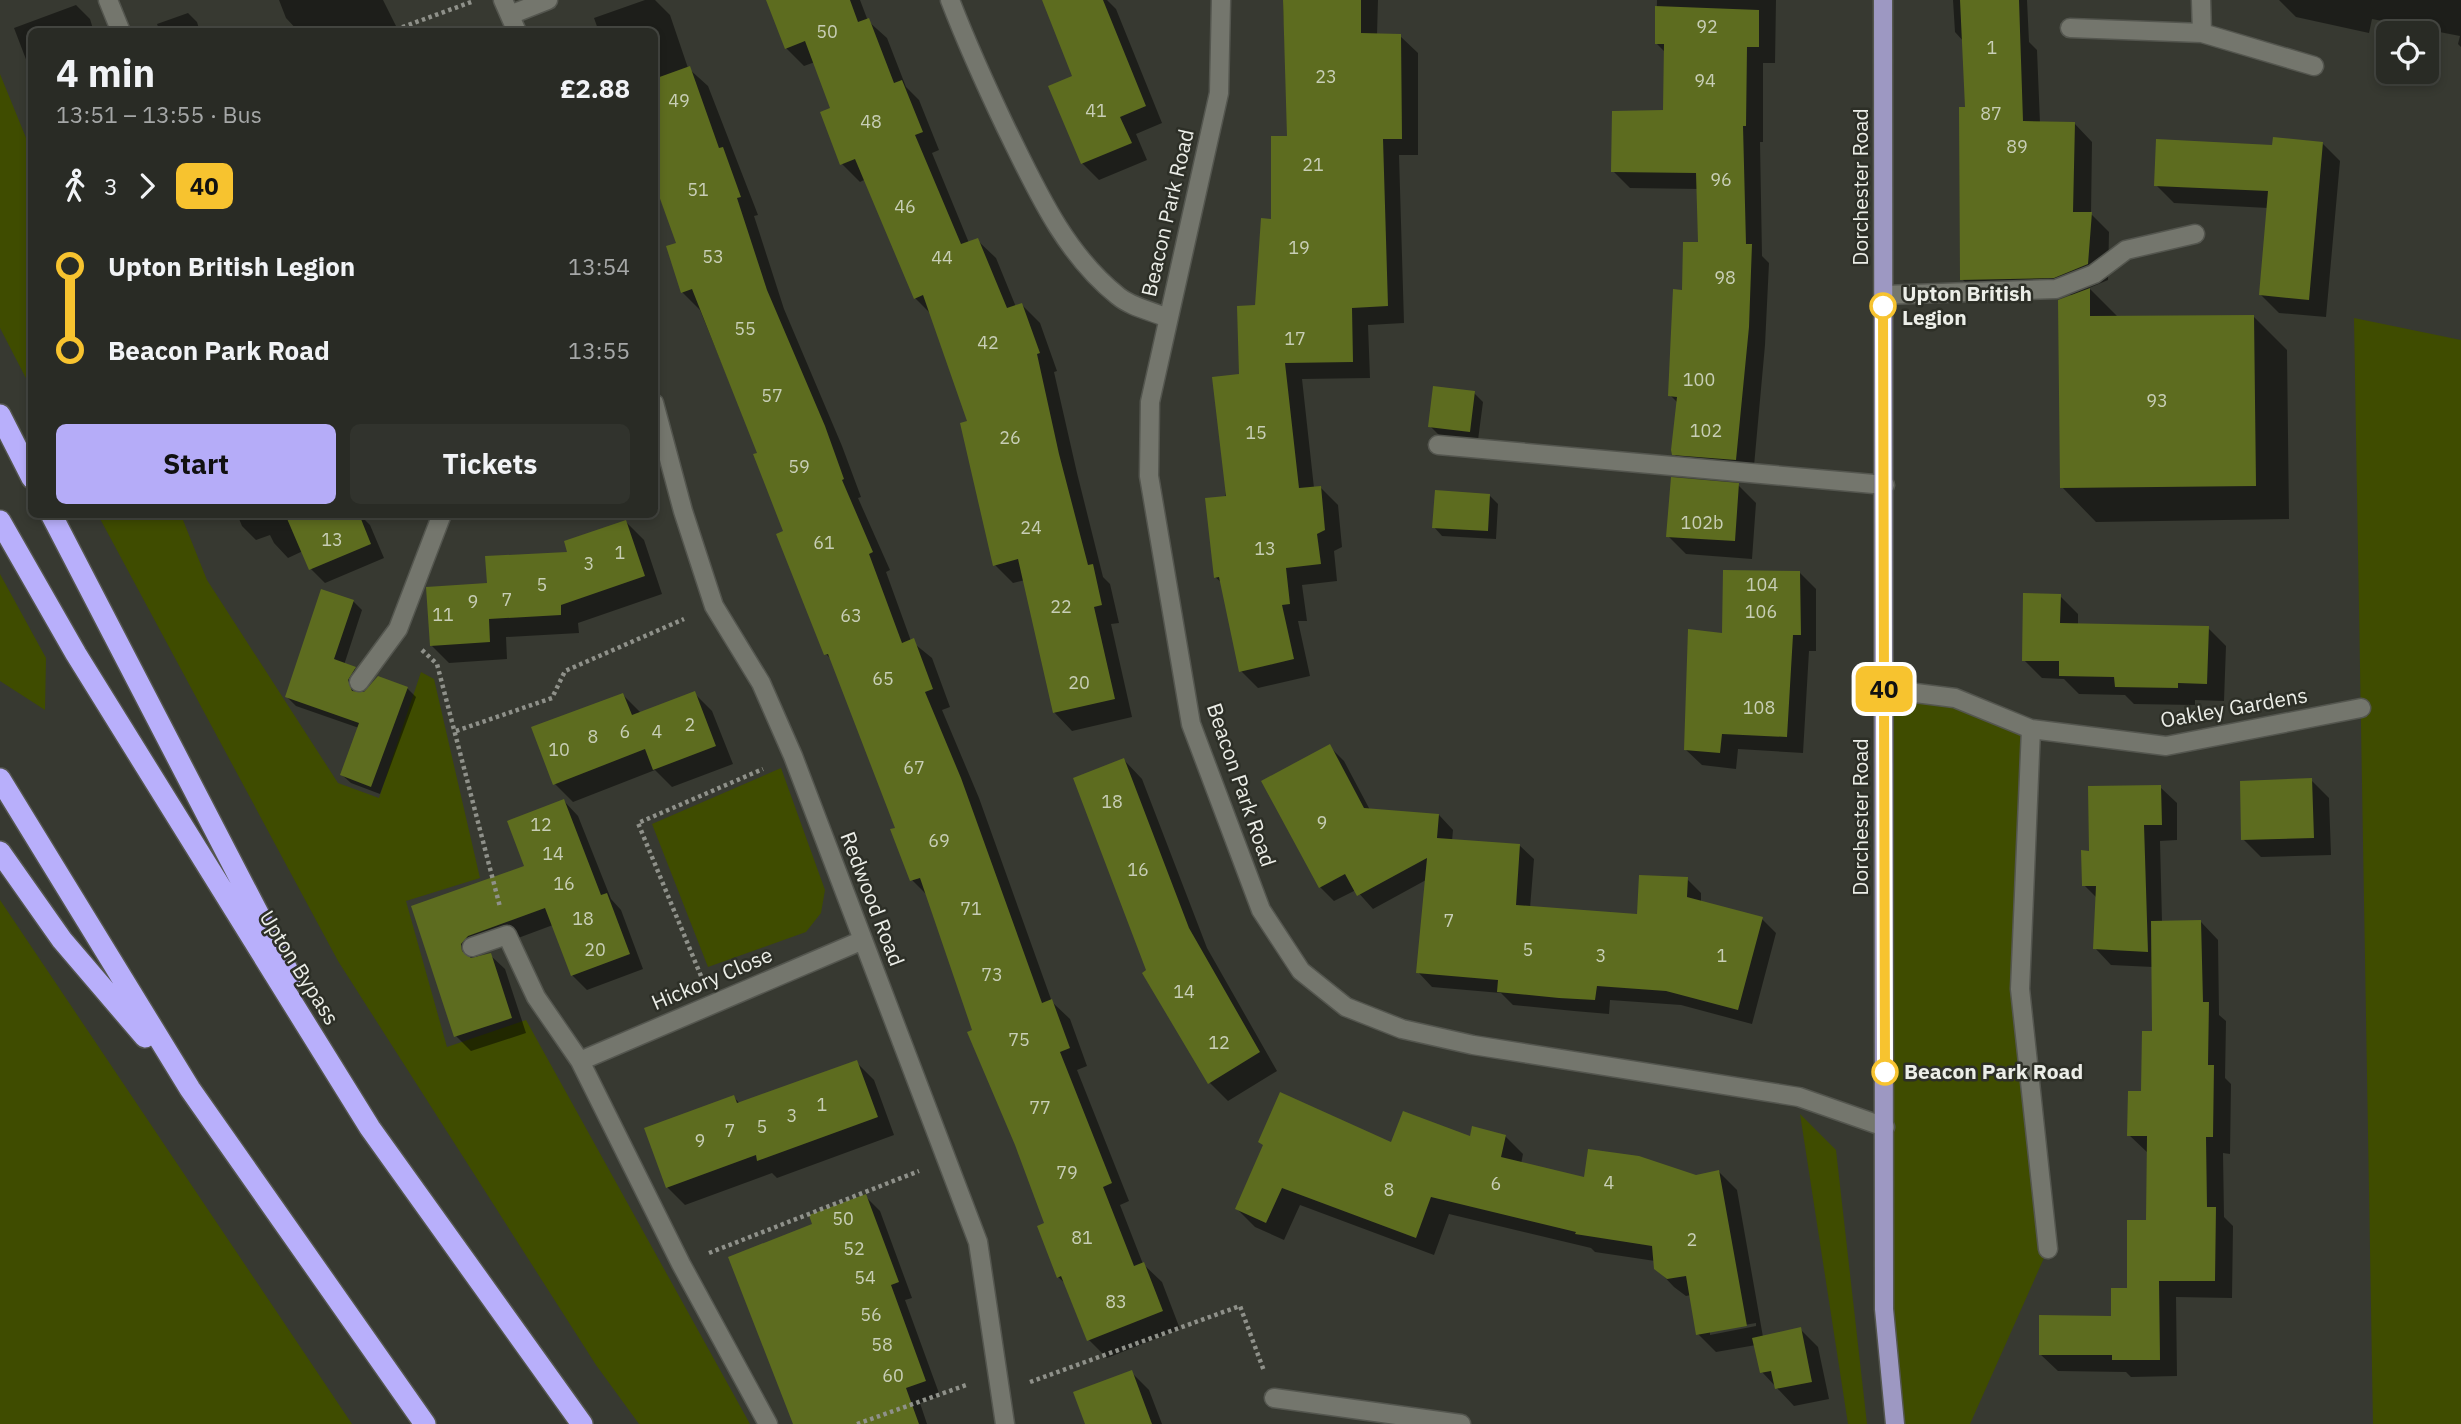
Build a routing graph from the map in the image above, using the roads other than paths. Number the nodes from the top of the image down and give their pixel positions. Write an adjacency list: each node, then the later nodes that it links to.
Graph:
1 (108, 0): 8 (street)
2 (548, 0): 7 (street)
3 (950, 0): 14 (street)
4 (1222, 0): 14 (street, Beacon Park Road)
5 (1883, 0): 13 (main road, Dorchester Road)
6 (2201, 0): 10 (street)
7 (510, 16)
8 (119, 28)
9 (2070, 28): 10 (street)
10 (2202, 33): 11 (street)
11 (2314, 66)
12 (2195, 234): 13 (street)
13 (1884, 295): 20 (main road, Dorchester Road)
14 (1167, 318): 34 (street, Beacon Park Road)
15 (0, 415): 19 (highway)
16 (658, 427): 18 (street, Redwood Road)
17 (1438, 444): 20 (street)
18 (661, 445): 30 (street, Redwood Road)
19 (28, 470)
20 (1885, 485): 25 (main road, Dorchester Road)
21 (53, 518): 35 (highway)
22 (440, 518): 24 (street)
23 (0, 521): 35 (highway, Upton Bypass)
24 (359, 682)
25 (1884, 689): 27 (street, Oakley Gardens); 34 (main road, Dorchester Road)
26 (2361, 708): 27 (street, Oakley Gardens)
27 (2031, 729): 36 (street)
28 (0, 779): 33 (highway)
29 (0, 852): 33 (highway)
30 (863, 940): 32 (street, Hickory Close); 41 (street, Redwood Road)
31 (472, 947): 32 (street)
32 (580, 1061): 40 (street)
33 (190, 1089): 38 (highway)
34 (1885, 1127): 43 (main road, Dorchester Road)
35 (370, 1128): 39 (highway, Upton Bypass)
36 (2048, 1249)
37 (1274, 1398): 42 (street)
38 (425, 1424)
39 (582, 1424)
40 (768, 1424)
41 (1005, 1424)
42 (1461, 1424)
43 (1895, 1424)

